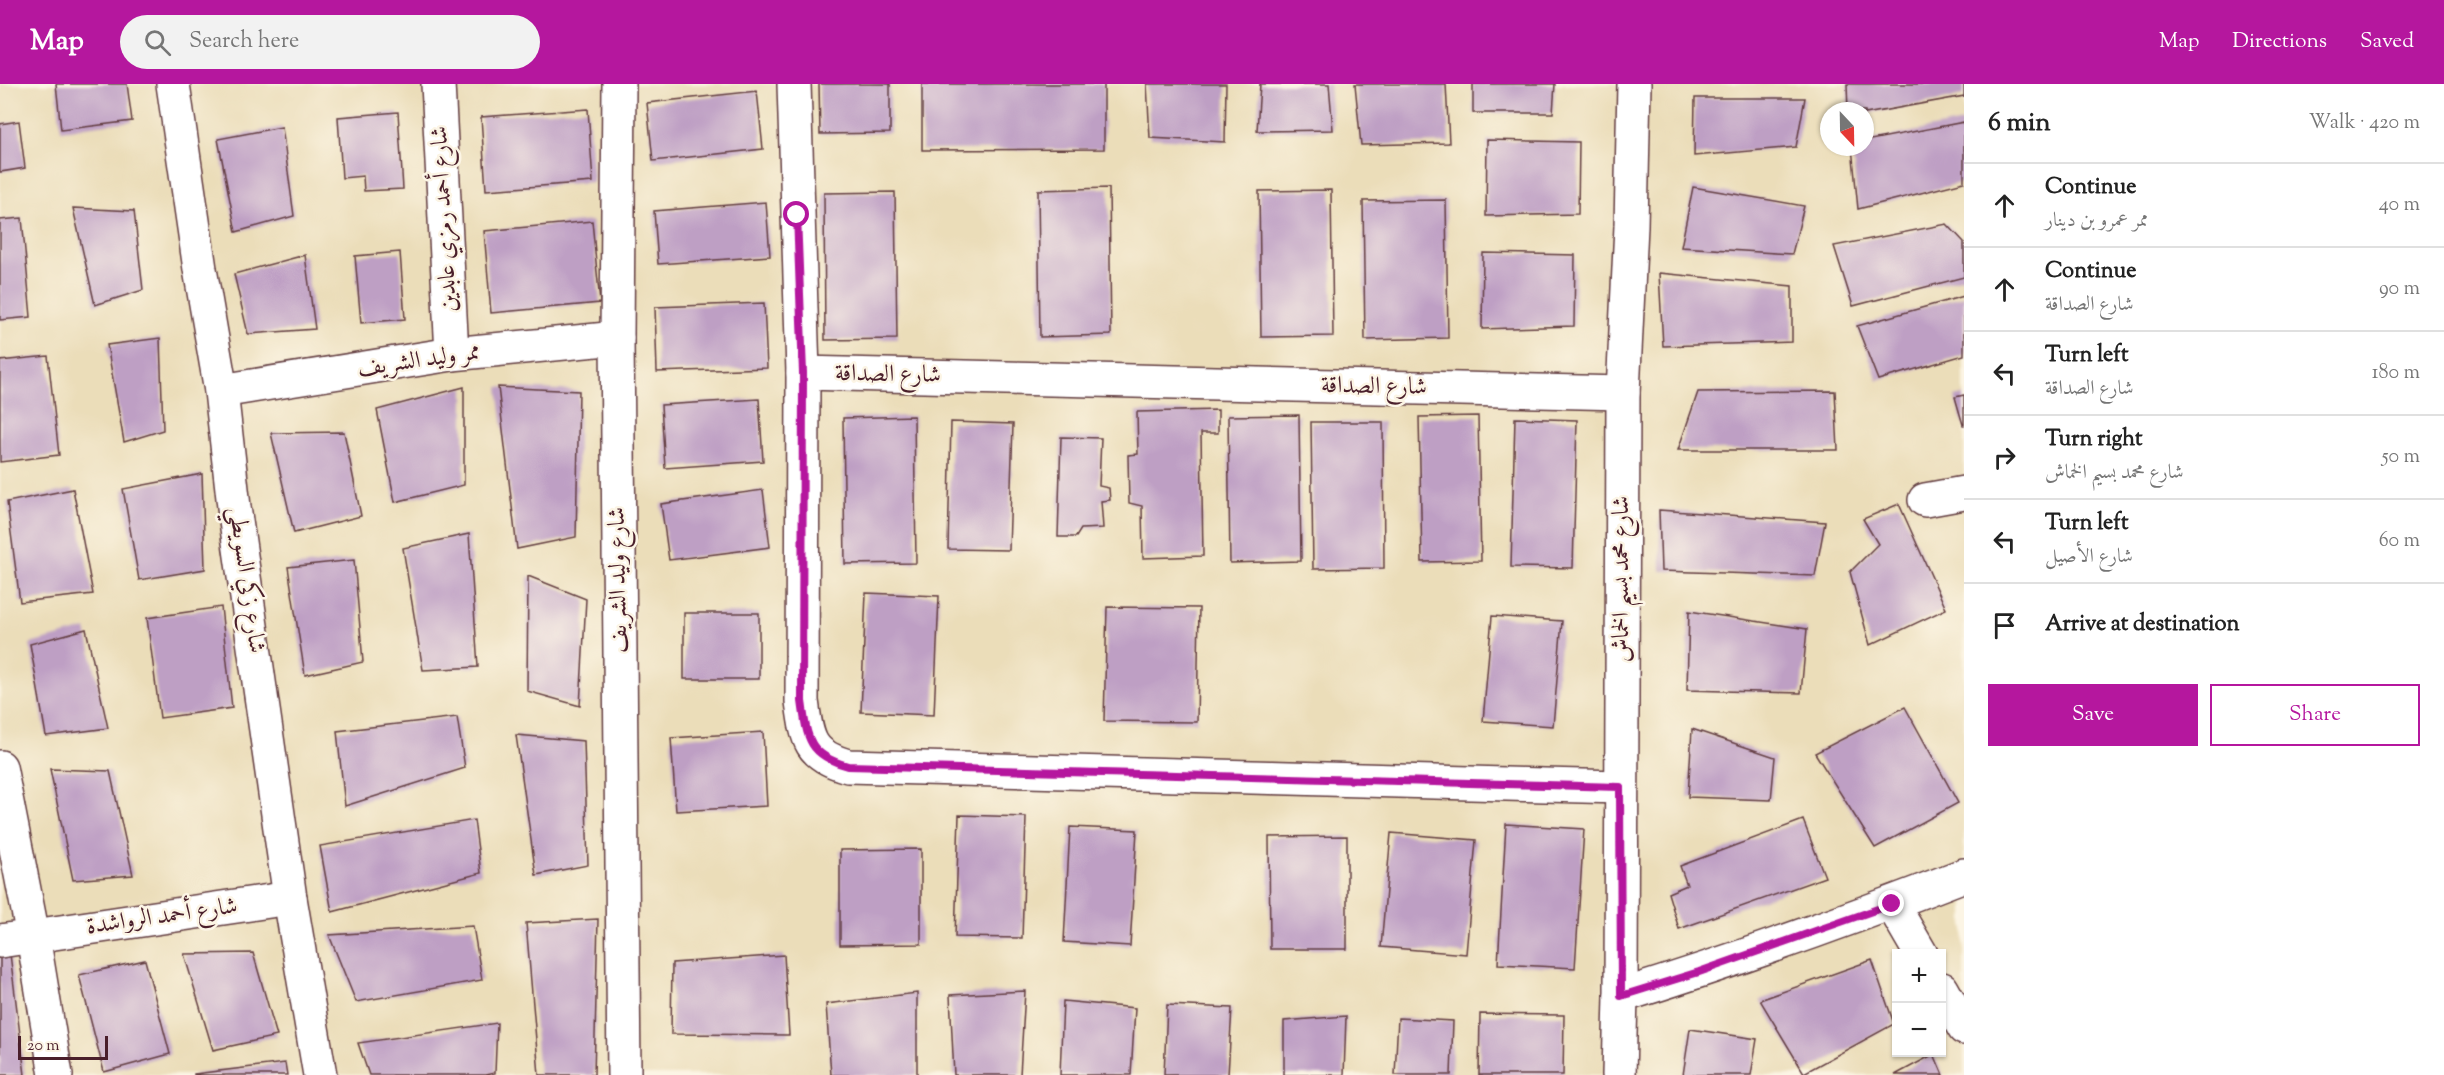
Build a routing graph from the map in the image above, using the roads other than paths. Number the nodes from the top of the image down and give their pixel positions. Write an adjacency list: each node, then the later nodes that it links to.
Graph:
1 (173, 84): 9 (street, شارع زكي السويطي)
2 (438, 84): 7 (street, شارع أحمد رمزي عابدين)
3 (619, 84): 6 (street, شارع وليد الشريف)
4 (794, 84): 8 (street)
5 (1634, 84): 10 (street, شارع محمد بسيم الخماش)
6 (617, 338): 7 (street, ممر وليد الشريف); 26 (street, شارع وليد الشريف)
7 (452, 354): 9 (street, ممر وليد الشريف)
8 (803, 373): 10 (street, شارع الصداقة); 14 (street, شارع الصداقة)
9 (221, 391): 16 (street, شارع زكي السويطي)
10 (1623, 393): 14 (street, شارع محمد بسيم الخماش)
11 (1964, 493): 12 (street)
12 (1925, 500)
13 (0, 767): 18 (street)
14 (1620, 787): 21 (street, شارع محمد بسيم الخماش)
15 (1964, 875): 17 (street)
16 (290, 898): 18 (street, شارع أحمد الرواشدة); 25 (street, شارع زكي السويطي)
17 (1892, 904): 20 (street); 21 (street)
18 (33, 936): 19 (street, شارع أحمد الرواشدة); 24 (street)
19 (0, 941)
20 (1918, 949)
21 (1621, 996): 27 (street, شارع محمد بسيم الخماش)
22 (1946, 997): 23 (street)
23 (1964, 1028)
24 (56, 1075)
25 (320, 1075)
26 (624, 1075)
27 (1619, 1075)

